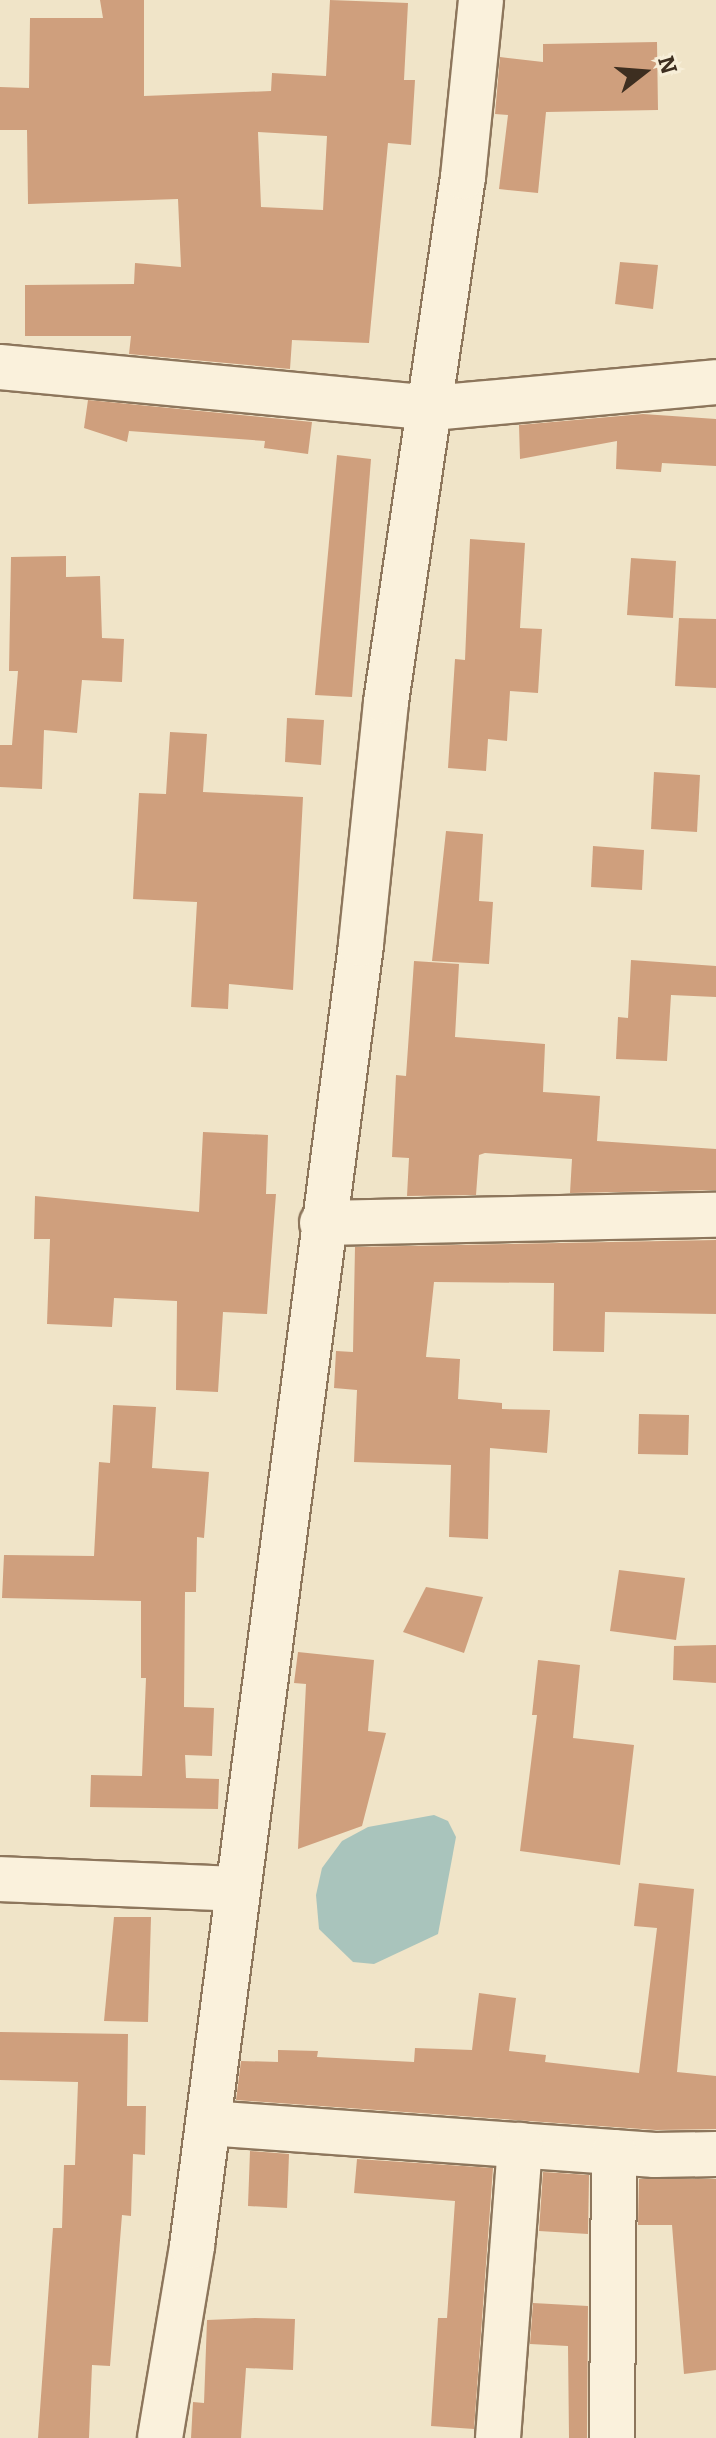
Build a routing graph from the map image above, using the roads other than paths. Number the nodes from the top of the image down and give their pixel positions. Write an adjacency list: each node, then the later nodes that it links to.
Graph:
1 (481, 0): 4 (street)
2 (0, 367): 4 (street)
3 (716, 382): 4 (street)
4 (432, 408): 6 (street)
5 (716, 1215): 6 (street)
6 (322, 1223): 8 (street)
7 (0, 1879): 8 (street)
8 (238, 1889): 9 (street)
9 (208, 2123): 10 (street); 13 (street)
10 (520, 2145): 11 (street); 14 (street)
11 (614, 2152): 12 (street); 15 (street)
12 (716, 2154)
13 (160, 2438)
14 (498, 2438)
15 (612, 2438)

